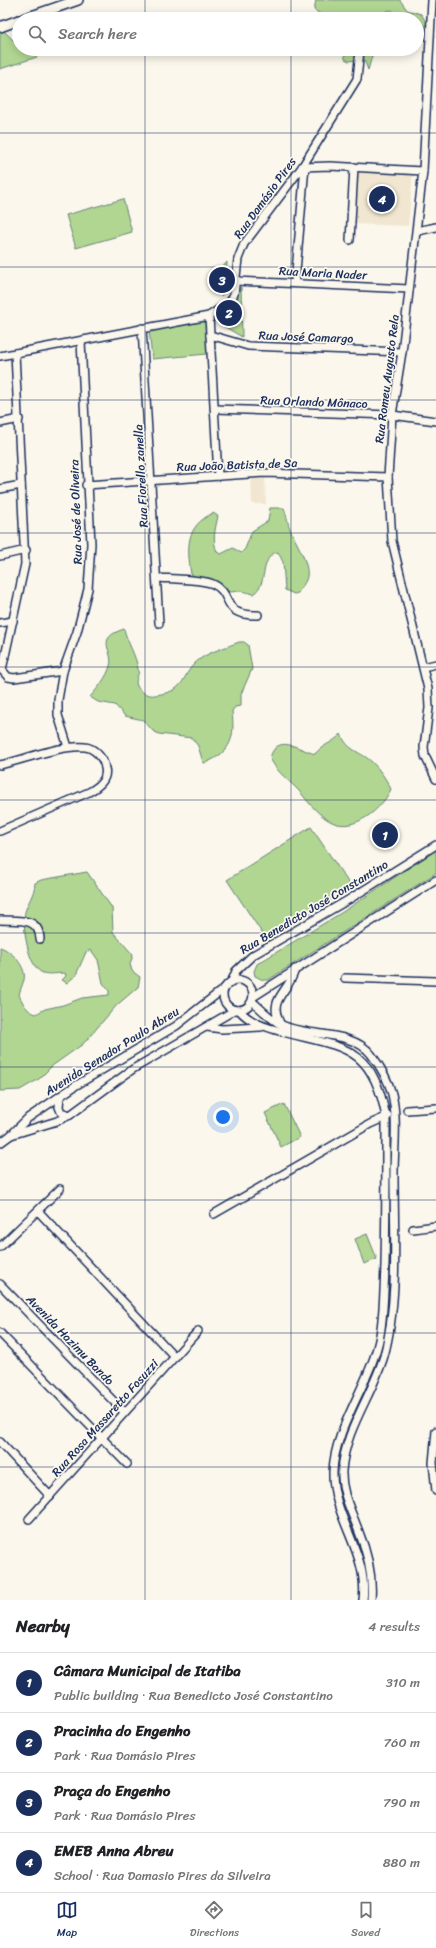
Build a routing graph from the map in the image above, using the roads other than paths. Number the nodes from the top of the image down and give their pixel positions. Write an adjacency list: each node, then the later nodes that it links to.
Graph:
1 (78, 0): 3 (street)
2 (432, 0): 9 (street, Rua Romeu Augusto Rela)
3 (43, 12)
4 (12, 23): 5 (street)
5 (0, 27)
6 (359, 56): 7 (street, Rua Damásio Pires)
7 (304, 167): 8 (street); 13 (street, Rua Damásio Pires); 14 (street)
8 (354, 167): 9 (street); 12 (street)
9 (423, 171): 11 (street, Rua Romeu Augusto Rela)
10 (436, 228): 11 (street)
11 (417, 231): 15 (street, Rua Romeu Augusto Rela)
12 (350, 240)
13 (236, 281): 14 (street, Rua Maria Nader); 16 (street, Rua Damásio Pires)
14 (295, 283): 15 (street, Rua Maria Nader)
15 (409, 289): 20 (street, Rua Romeu Augusto Rela)
16 (209, 316): 17 (street, Rua Damásio Pires); 18 (street)
17 (142, 328): 19 (street, Rua Damásio Pires); 30 (street, Rua Fiorello zanella)
18 (210, 335): 20 (street, Rua José Camargo); 23 (street)
19 (81, 341): 21 (street, Rua Damásio Pires); 32 (street, Rua José de Oliveira)
20 (402, 352): 24 (street, Rua Romeu Augusto Rela)
21 (15, 353): 22 (street, Rua Damásio Pires); 25 (street)
22 (0, 356)
23 (215, 409): 24 (street, Rua Orlando Mônaco); 28 (street)
24 (392, 415): 26 (street, Rua Orlando Mônaco); 29 (street, Rua Romeu Augusto Rela)
25 (19, 419): 27 (street); 31 (street)
26 (436, 421)
27 (0, 423)
28 (218, 476): 29 (street, Rua João Batista de Sa); 30 (street, Rua João Batista de Sa)
29 (388, 476): 42 (street, Rua Romeu Augusto Rela)
30 (152, 480): 32 (street, Rua João Batista de Sa); 36 (street, Rua Fiorello zanella)
31 (21, 484): 33 (street); 34 (street)
32 (86, 485): 43 (street, Rua José de Oliveira)
33 (0, 488)
34 (26, 550): 35 (street); 38 (street)
35 (0, 556)
36 (157, 578): 37 (street); 40 (street, Rua Fiorello zanella)
37 (258, 616)
38 (13, 621): 39 (street); 43 (street)
39 (0, 623)
40 (159, 623)
41 (436, 664): 42 (street)
42 (423, 666): 46 (street, Rua Romeu Augusto Rela)
43 (63, 671): 44 (street, Rua José de Oliveira)
44 (68, 747): 45 (street); 47 (street)
45 (0, 765)
46 (436, 779)
47 (0, 831)
48 (436, 845): 55 (street, Rua Benedicto José Constantino)
49 (436, 880): 52 (street)
50 (0, 920): 51 (street)
51 (40, 939)
52 (296, 969): 56 (street); 58 (street)
53 (345, 978): 54 (street)
54 (436, 981)
55 (228, 985): 56 (street); 57 (street); 61 (street, Avenida Senador Paulo Abreu)
56 (253, 999): 57 (street); 58 (street)
57 (237, 1010): 59 (street, Avenida Senador Paulo Abreu); 60 (street)
58 (281, 1025): 65 (street)
59 (207, 1027): 60 (street); 64 (street, Avenida Senador Paulo Abreu)
60 (263, 1027): 66 (street)
61 (60, 1096): 64 (street); 67 (street, Avenida Senador Paulo Abreu)
62 (436, 1108): 63 (street)
63 (408, 1110)
64 (70, 1115): 67 (street, Avenida Senador Paulo Abreu)
65 (394, 1116): 66 (street); 74 (street)
66 (386, 1117): 71 (street); 75 (street)
67 (11, 1135): 68 (street, Avenida Senador Paulo Abreu)
68 (0, 1143)
69 (60, 1189): 70 (street)
70 (38, 1211): 76 (street); 80 (street)
71 (214, 1214)
72 (436, 1226): 73 (street)
73 (413, 1229)
74 (394, 1242): 75 (street); 89 (street)
75 (386, 1243): 90 (street)
76 (0, 1247)
77 (0, 1284): 81 (street, Avenida Hazimu Bando)
78 (198, 1331): 80 (street, Rua Rosa Massaretto Fosuzzi)
79 (0, 1333): 83 (street)
80 (175, 1357): 81 (street, Rua Rosa Massaretto Fosuzzi)
81 (124, 1412): 83 (street, Rua Rosa Massaretto Fosuzzi)
82 (436, 1431): 86 (street)
83 (101, 1439): 85 (street); 87 (street, Rua Rosa Massaretto Fosuzzi)
84 (0, 1442): 87 (street)
85 (127, 1464)
86 (436, 1491)
87 (50, 1496): 88 (street, Rua Rosa Massaretto Fosuzzi)
88 (29, 1519)
89 (360, 1533): 90 (street); 92 (street)
90 (350, 1535): 91 (street)
91 (363, 1600)
92 (371, 1600)

